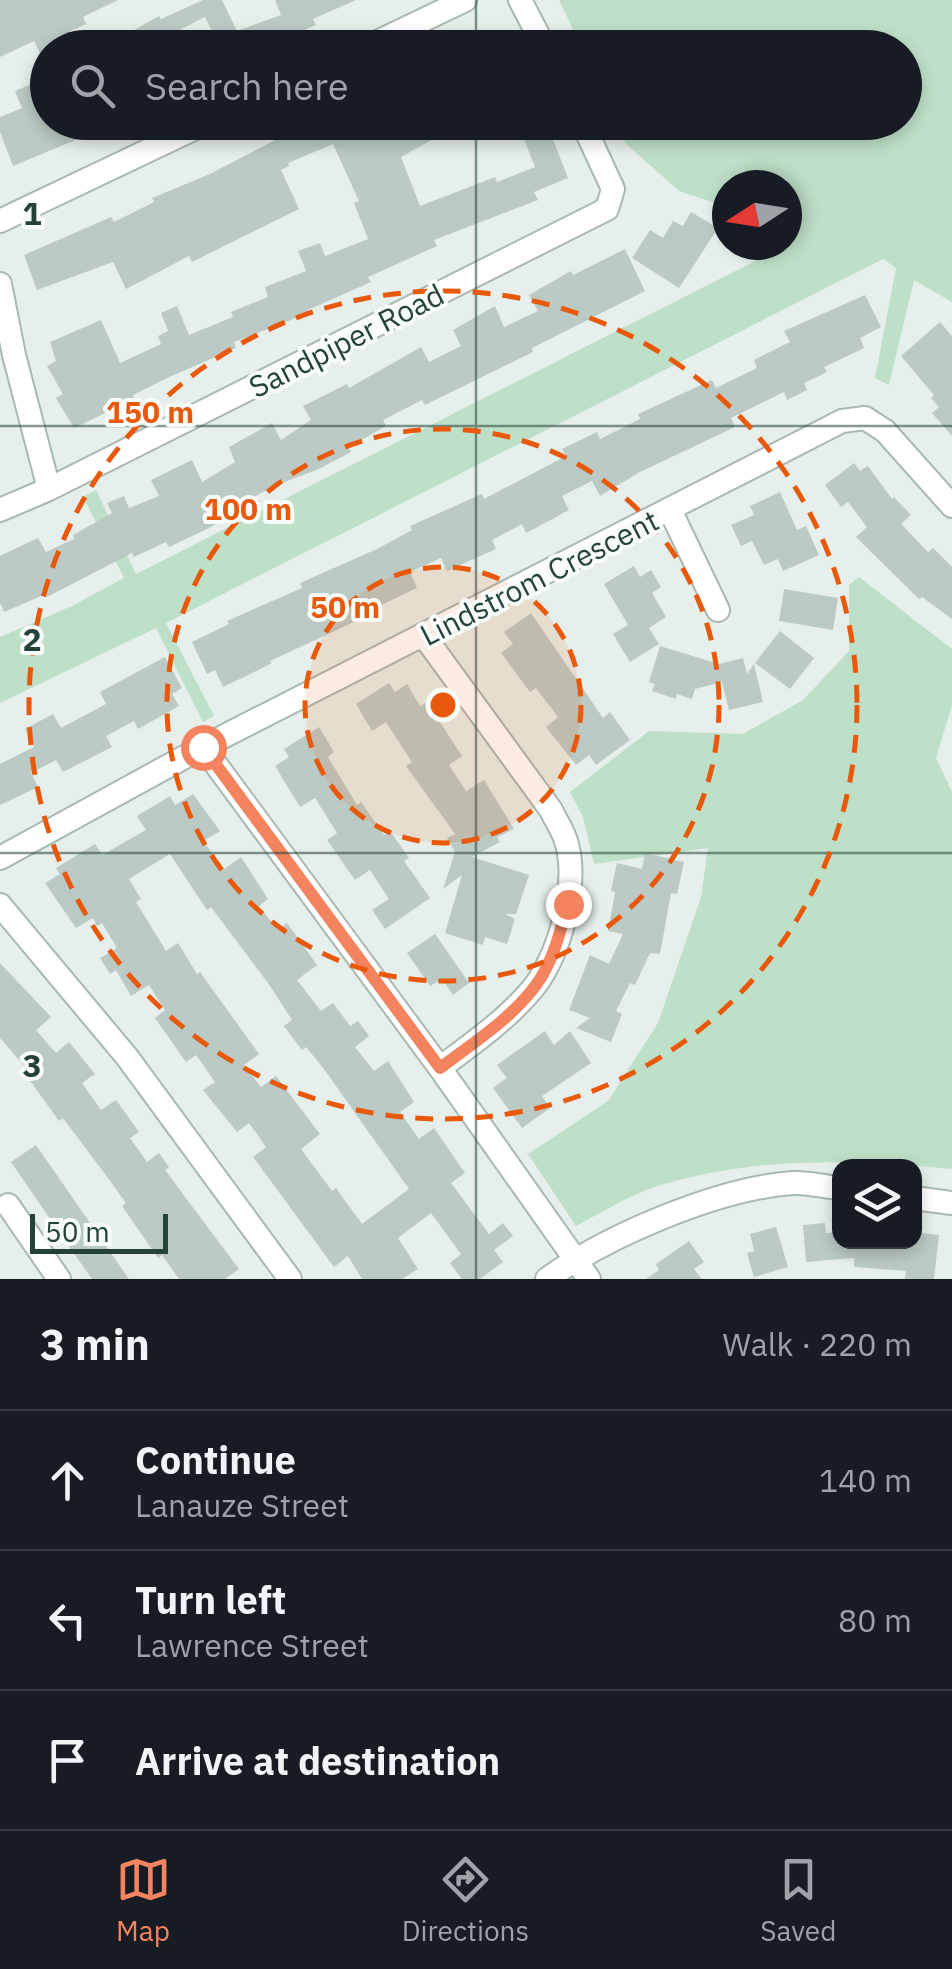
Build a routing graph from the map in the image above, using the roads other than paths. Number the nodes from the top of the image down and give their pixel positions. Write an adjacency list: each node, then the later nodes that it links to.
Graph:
1 (464, 0): 3 (street)
2 (520, 0): 4 (street)
3 (402, 30)
4 (535, 30)
5 (170, 140): 7 (street)
6 (590, 140): 9 (street, Sandpiper Road)
7 (0, 221)
8 (0, 284): 9 (street)
9 (48, 489): 11 (street, Sandpiper Road)
10 (952, 506): 12 (street, Lindstrom Crescent)
11 (0, 510)
12 (670, 510): 13 (street); 14 (street, Lindstrom Crescent)
13 (718, 610)
14 (424, 636): 15 (street, Lindstrom Crescent); 18 (street)
15 (203, 747): 16 (street, Lindstrom Crescent); 18 (street)
16 (0, 858)
17 (0, 906): 25 (street)
18 (440, 1068): 23 (street)
19 (832, 1187): 23 (street)
20 (922, 1199): 21 (street)
21 (952, 1203)
22 (8, 1205): 24 (street)
23 (574, 1260): 26 (street); 27 (street)
24 (59, 1279)
25 (290, 1279)
26 (547, 1279)
27 (589, 1279)

